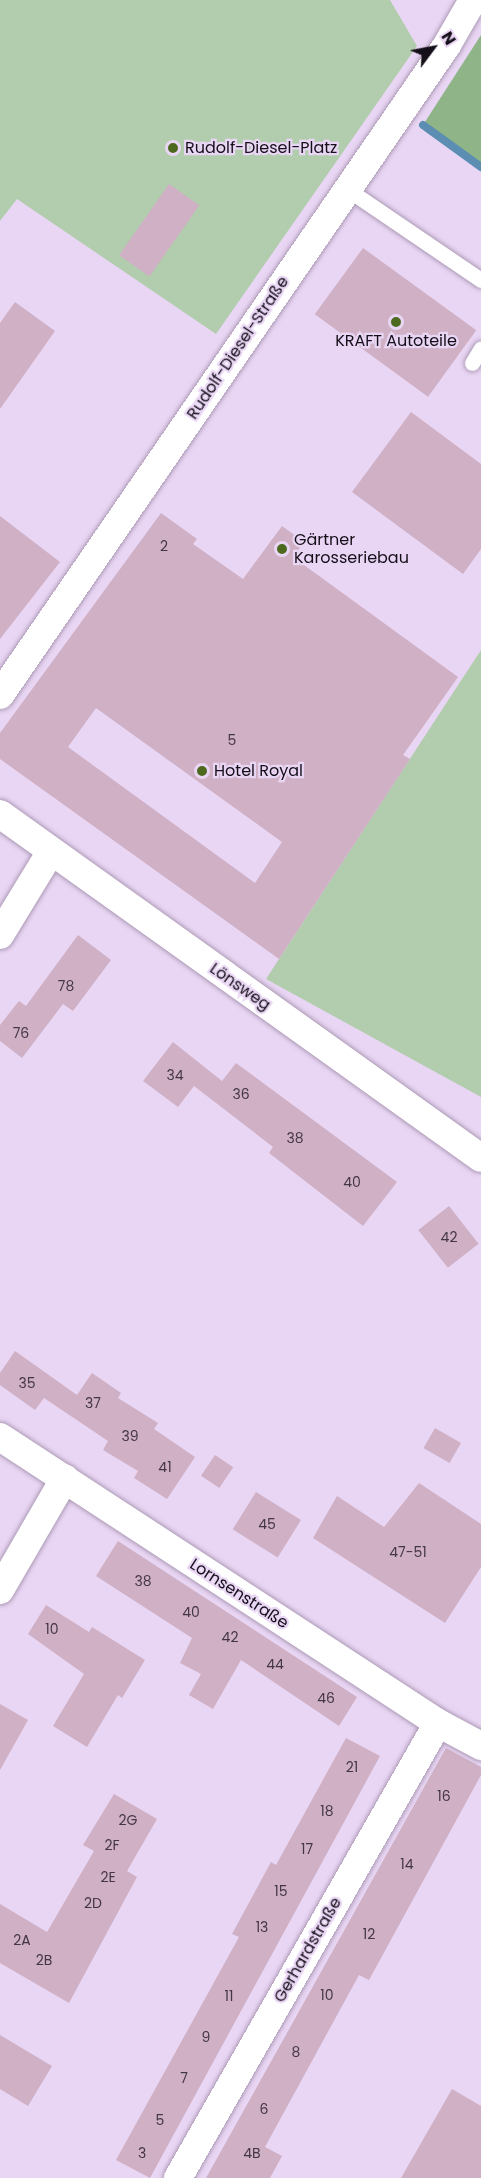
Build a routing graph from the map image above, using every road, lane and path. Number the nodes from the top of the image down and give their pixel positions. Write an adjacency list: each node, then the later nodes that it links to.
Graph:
1 (473, 0): 2 (street, Rudolf-Diesel-Straße)
2 (347, 189): 3 (lane); 6 (street, Rudolf-Diesel-Straße)
3 (481, 280)
4 (481, 348): 5 (lane)
5 (472, 363)
6 (0, 695)
7 (0, 814): 8 (street, Lönsweg)
8 (50, 853): 9 (street); 10 (street, Lönsweg)
9 (0, 935)
10 (481, 1158)
11 (0, 1437): 12 (street, Lornsenstraße)
12 (64, 1478): 13 (street); 14 (street, Lornsenstraße)
13 (0, 1590)
14 (438, 1723): 15 (street, Lornsenstraße); 16 (street, Gerhardstraße)
15 (481, 1746)
16 (178, 2178)

